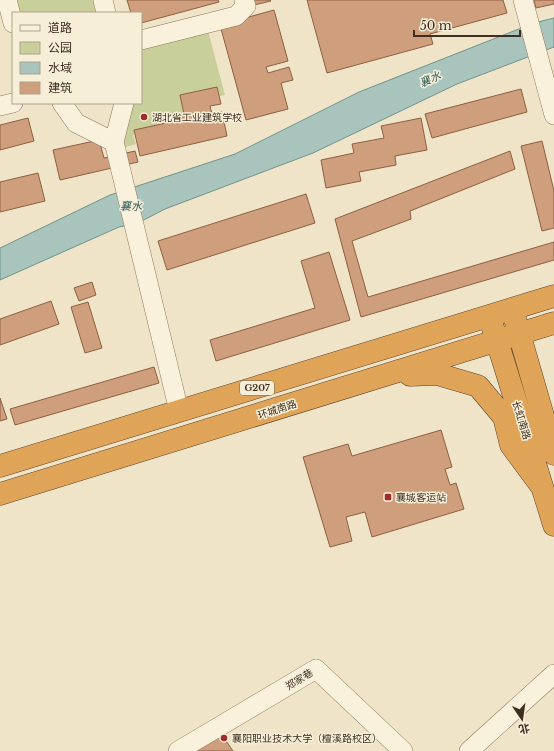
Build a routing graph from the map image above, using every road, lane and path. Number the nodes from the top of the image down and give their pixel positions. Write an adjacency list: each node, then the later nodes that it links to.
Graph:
1 (8, 0): 6 (street)
2 (103, 0): 5 (street)
3 (244, 0): 7 (street)
4 (523, 0): 12 (street)
5 (106, 12)
6 (12, 18)
7 (142, 40)
8 (12, 103): 11 (street)
9 (63, 104): 13 (street)
10 (124, 104): 13 (street)
11 (0, 106)
12 (554, 115)
13 (114, 142): 21 (street)
14 (554, 296): 15 (highway)
15 (513, 308): 16 (highway, G207); 18 (highway, 长虹南路)
16 (490, 315): 19 (highway, 长虹南路); 21 (highway, G207)
17 (554, 322): 18 (highway, 环城南路)
18 (519, 333): 19 (highway, 环城南路); 22 (highway, 长虹南路)
19 (497, 341): 20 (highway, 环城南路); 24 (highway, 长虹南路)
20 (376, 378): 24 (highway); 25 (highway, 环城南路)
21 (179, 411): 23 (highway, G207)
22 (554, 454)
23 (0, 466)
24 (542, 486): 26 (highway, 长虹南路)
25 (0, 494)
26 (554, 525)
27 (554, 674): 30 (street)
28 (178, 751): 29 (street, 郑家巷)
29 (403, 751)
30 (469, 751)

